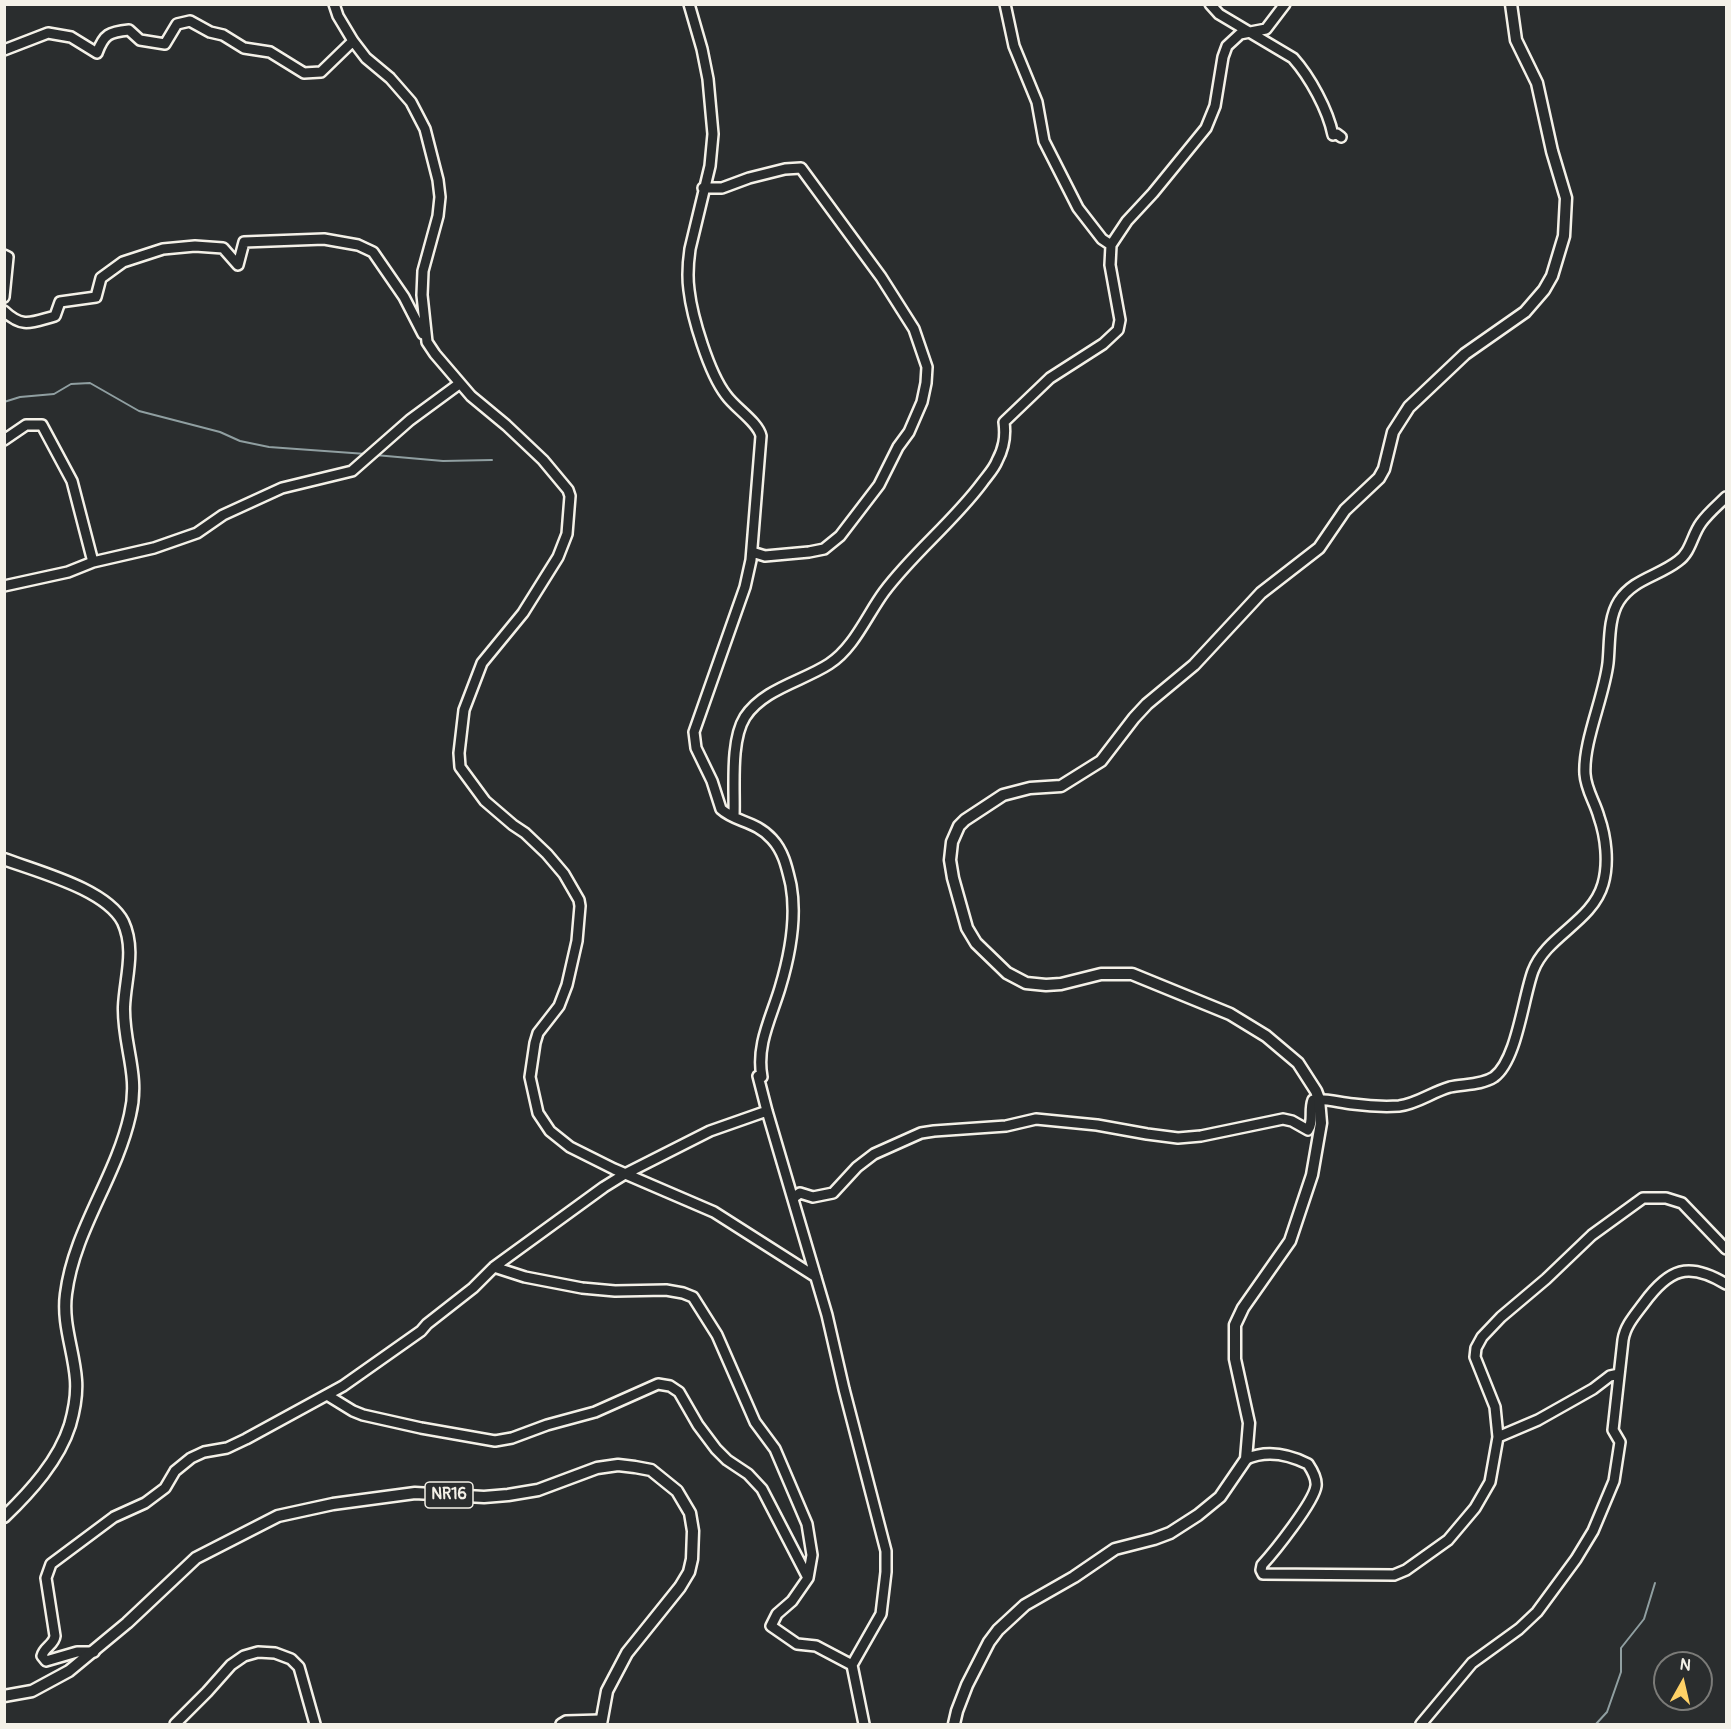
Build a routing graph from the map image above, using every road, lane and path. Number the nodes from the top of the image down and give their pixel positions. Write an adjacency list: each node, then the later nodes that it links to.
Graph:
1 (334, 4): 8 (street)
2 (689, 4): 11 (street)
3 (1005, 4): 12 (street)
4 (1210, 4): 7 (street)
5 (1285, 4): 7 (street)
6 (1511, 4): 25 (main road)
7 (1250, 31): 10 (street); 12 (street)
8 (353, 41): 9 (street); 16 (street)
9 (4, 50)
10 (1341, 137)
11 (703, 189): 20 (street); 20 (street)
12 (1111, 245): 23 (street)
13 (4, 255): 14 (street)
14 (4, 297)
15 (4, 311): 16 (street)
16 (427, 342): 17 (street)
17 (459, 384): 21 (street); 27 (street)
18 (4, 440): 21 (street)
19 (1726, 497): 25 (street)
20 (752, 552): 23 (street)
21 (93, 562): 22 (street)
22 (4, 586)
23 (734, 816): 26 (street)
24 (4, 859): 37 (main road)
25 (1319, 1099): 28 (street); 36 (main road)
26 (767, 1111): 27 (street); 28 (street)
27 (625, 1174): 30 (street); 31 (street)
28 (793, 1198): 31 (street)
29 (1726, 1249): 35 (street)
30 (494, 1267): 34 (street); 38 (street)
31 (816, 1277): 40 (street)
32 (1726, 1284): 33 (street)
33 (1619, 1374): 35 (street); 48 (street)
34 (327, 1395): 38 (street); 39 (street)
35 (1498, 1437): 36 (street)
36 (1246, 1459): 47 (main road)
37 (4, 1517)
38 (808, 1578): 40 (street)
39 (94, 1652): 41 (main road, NR16); 42 (main road, NR16)
40 (852, 1665): 46 (street)
41 (4, 1696)
42 (601, 1722): 45 (street)
43 (175, 1725): 44 (street)
44 (315, 1725)
45 (561, 1725)
46 (864, 1725)
47 (954, 1725)
48 (1421, 1725)

